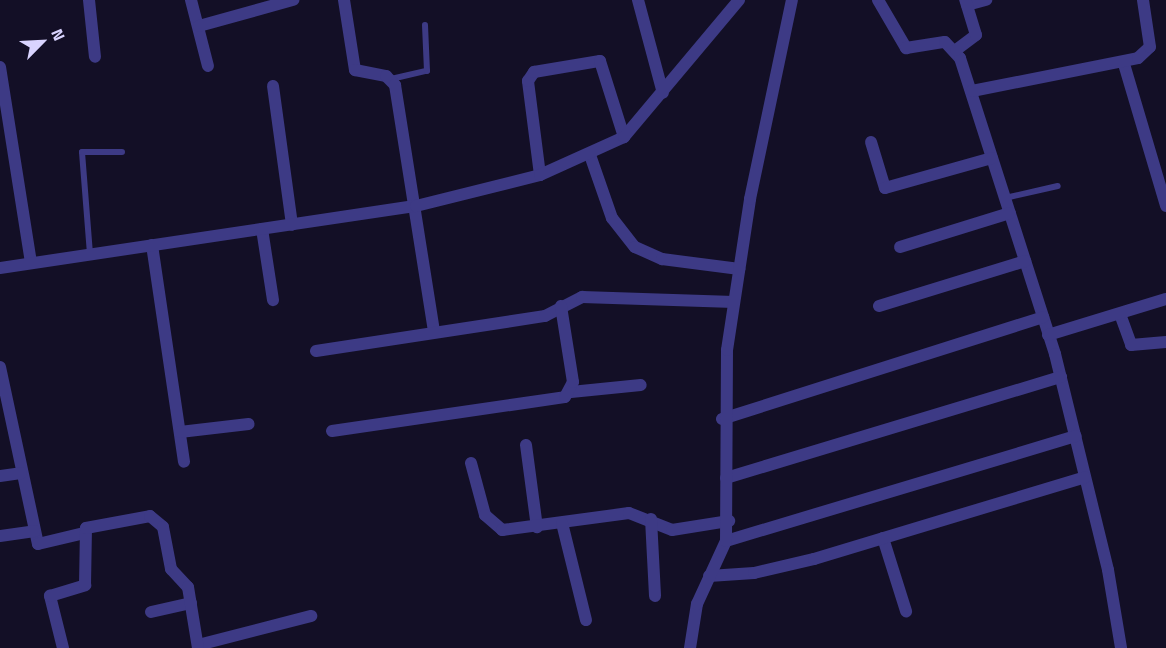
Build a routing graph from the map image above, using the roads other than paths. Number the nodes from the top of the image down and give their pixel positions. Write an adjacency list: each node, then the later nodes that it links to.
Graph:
1 (88, 0): 15 (street)
2 (191, 0): 13 (street)
3 (293, 0): 13 (street)
4 (344, 0): 19 (street)
5 (638, 0): 23 (street)
6 (739, 0): 23 (street)
7 (792, 0): 43 (street)
8 (878, 0): 14 (street)
9 (986, 0): 11 (street)
10 (1143, 0): 16 (street)
11 (966, 3): 14 (street)
12 (425, 25): 19 (lane)
13 (199, 26): 17 (street)
14 (956, 50): 22 (street)
15 (95, 57)
16 (1124, 64): 22 (street); 33 (street)
17 (208, 66)
18 (0, 67): 21 (street)
19 (391, 79): 32 (street)
20 (273, 86): 35 (street)
21 (2, 88): 41 (street)
22 (972, 91): 28 (street)
23 (663, 93): 24 (street)
24 (624, 137): 27 (street); 29 (street)
25 (871, 142): 28 (street)
26 (122, 152): 39 (lane)
27 (590, 155): 29 (street); 43 (street)
28 (992, 158): 31 (street)
29 (540, 175): 32 (street)
30 (1058, 186): 31 (lane)
31 (1005, 198): 34 (street)
32 (416, 206): 35 (street); 51 (street)
33 (1166, 206)
34 (1010, 213): 38 (street); 40 (street)
35 (292, 225): 36 (street)
36 (262, 229): 37 (street); 44 (street)
37 (152, 245): 39 (street); 62 (street)
38 (900, 247)
39 (90, 254): 41 (street)
40 (1025, 261): 48 (street); 50 (street)
41 (31, 263): 42 (street)
42 (0, 268)
43 (739, 270): 46 (street)
44 (273, 300)
45 (1166, 300): 49 (street)
46 (734, 302): 47 (street); 59 (street)
47 (561, 306): 51 (street); 58 (street)
48 (879, 306)
49 (1120, 314): 52 (street); 53 (street)
50 (1043, 317): 52 (street); 59 (street)
51 (434, 330): 54 (street)
52 (1048, 335): 56 (street)
53 (1166, 342)
54 (316, 351)
55 (0, 368): 67 (street)
56 (1061, 378): 63 (street); 70 (street)
57 (641, 385): 58 (street)
58 (571, 392): 61 (street)
59 (722, 419): 70 (street)
60 (249, 424): 62 (street)
61 (332, 431)
62 (180, 432): 65 (street)
63 (1076, 436): 69 (street); 79 (street)
64 (526, 445): 74 (street)
65 (184, 462)
66 (471, 463): 74 (street)
67 (21, 473): 68 (street); 75 (street)
68 (0, 476)
69 (1085, 477): 78 (street); 90 (street)
70 (726, 478): 72 (street)
71 (651, 519): 72 (street); 73 (street); 81 (street)
72 (729, 521): 79 (street)
73 (562, 523): 74 (street); 86 (street)
74 (537, 526)
75 (35, 531): 76 (street); 77 (street)
76 (84, 533): 82 (street); 88 (street)
77 (0, 536)
78 (884, 538): 80 (street); 83 (street)
79 (726, 541): 80 (street)
80 (710, 576): 89 (street)
81 (655, 596)
82 (191, 603): 84 (street); 87 (street)
83 (906, 611)
84 (151, 612)
85 (311, 616): 87 (street)
86 (586, 620)
87 (198, 647)
88 (63, 648)
89 (690, 648)
90 (1121, 648)

